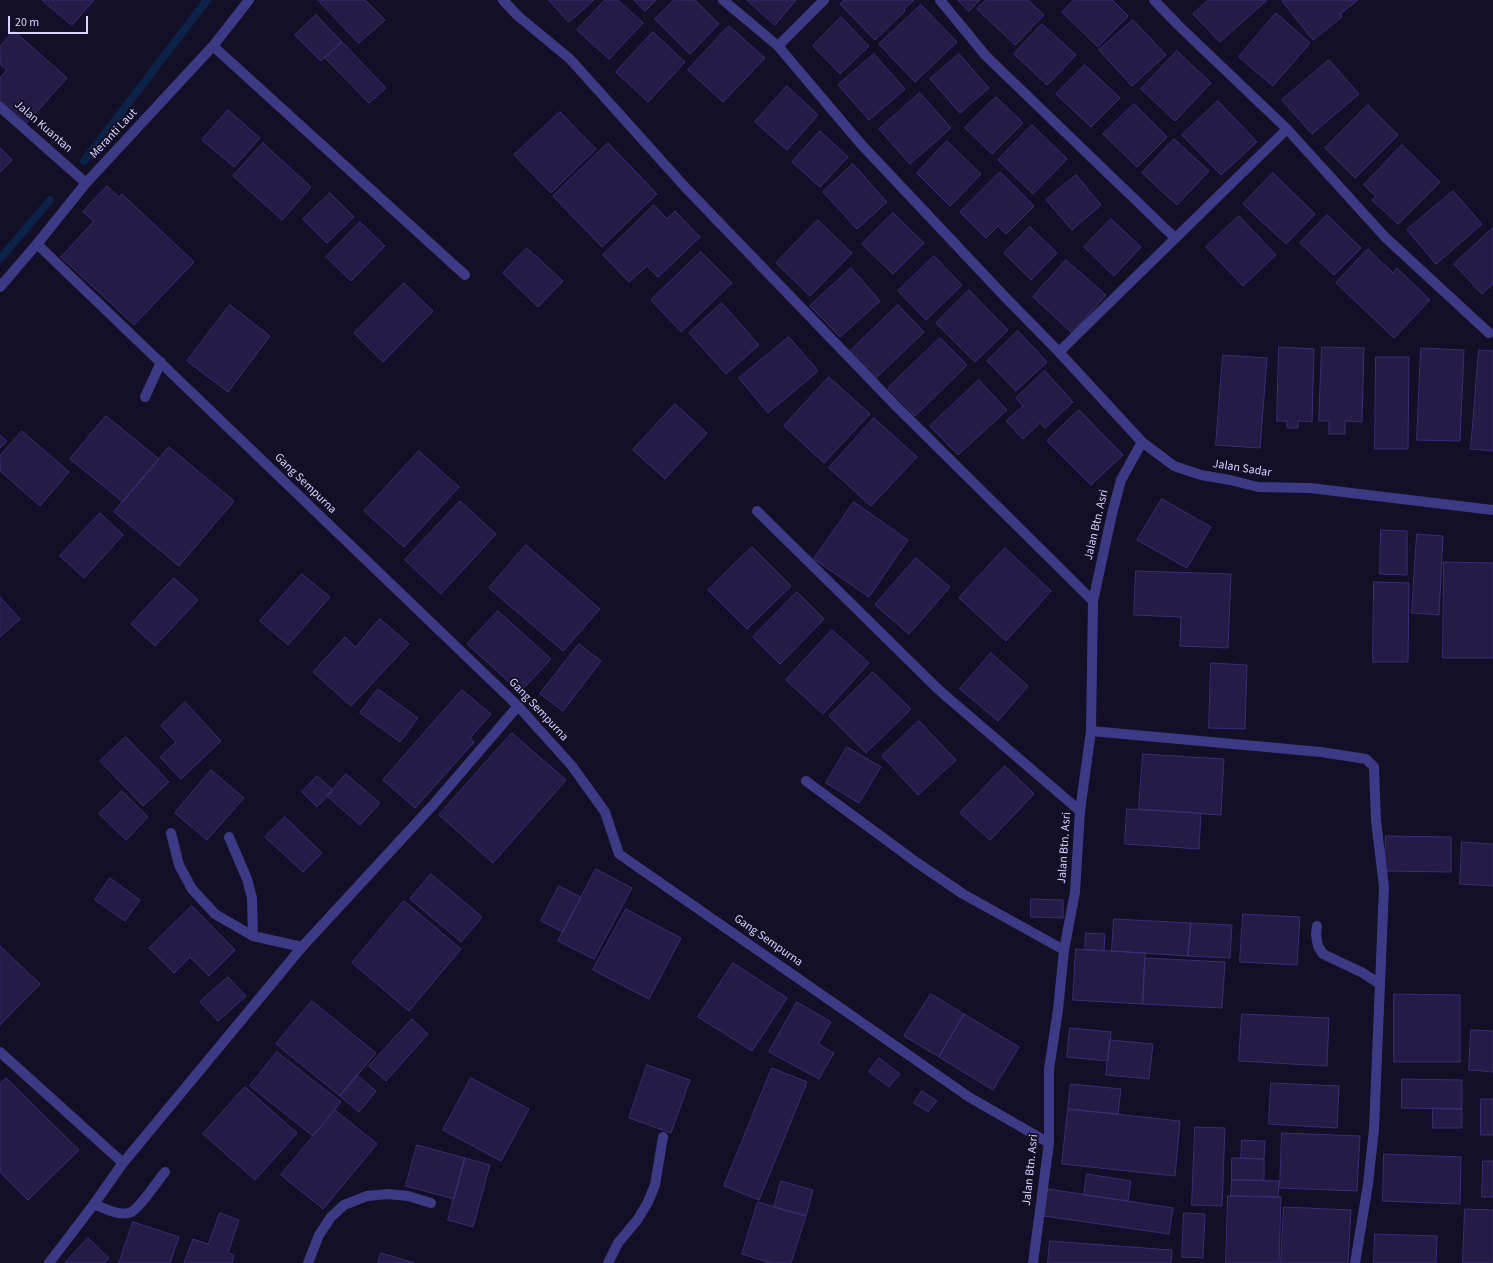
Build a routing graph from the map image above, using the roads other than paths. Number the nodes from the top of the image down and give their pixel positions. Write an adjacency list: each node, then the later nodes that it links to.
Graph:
1 (249, 0): 7 (street, Meranti Laut)
2 (502, 0): 23 (street)
3 (723, 0): 8 (street, Jalan Sadar)
4 (824, 0): 8 (street)
5 (940, 0): 12 (street)
6 (1154, 0): 10 (street)
7 (213, 46): 11 (street, Meranti Laut); 14 (street)
8 (778, 46): 17 (street, Jalan Sadar)
9 (0, 107): 11 (street, Jalan Kuantan)
10 (1287, 129): 12 (street); 16 (street)
11 (86, 183): 13 (street, Meranti Laut)
12 (1175, 238): 17 (street)
13 (37, 244): 15 (street, Meranti Laut); 18 (street, Gang Sempurna)
14 (465, 275)
15 (0, 286)
16 (1489, 334)
17 (1059, 352): 20 (street, Jalan Sadar)
18 (162, 362): 19 (street); 24 (street, Gang Sempurna)
19 (145, 397)
20 (1142, 442): 21 (street, Jalan Sadar); 23 (street, Jalan Btn. Asri)
21 (1493, 510)
22 (757, 511): 27 (street)
23 (1094, 600): 25 (street, Jalan Btn. Asri)
24 (518, 706): 32 (street); 37 (street, Gang Sempurna)
25 (1091, 731): 27 (street, Jalan Btn. Asri); 34 (street)
26 (806, 781): 33 (street)
27 (1080, 811): 33 (street, Jalan Btn. Asri)
28 (171, 833): 31 (street)
29 (229, 837): 31 (street)
30 (1316, 926): 34 (street)
31 (253, 936): 32 (street)
32 (302, 947): 38 (street)
33 (1064, 950): 37 (street, Jalan Btn. Asri)
34 (1380, 984): 46 (street)
35 (0, 1052): 38 (street)
36 (663, 1137): 44 (street)
37 (1049, 1144): 45 (street, Jalan Btn. Asri)
38 (123, 1163): 41 (street)
39 (165, 1172): 41 (street)
40 (431, 1203): 43 (street)
41 (94, 1204): 42 (street)
42 (49, 1263)
43 (308, 1263)
44 (608, 1263)
45 (1033, 1263)
46 (1355, 1263)

